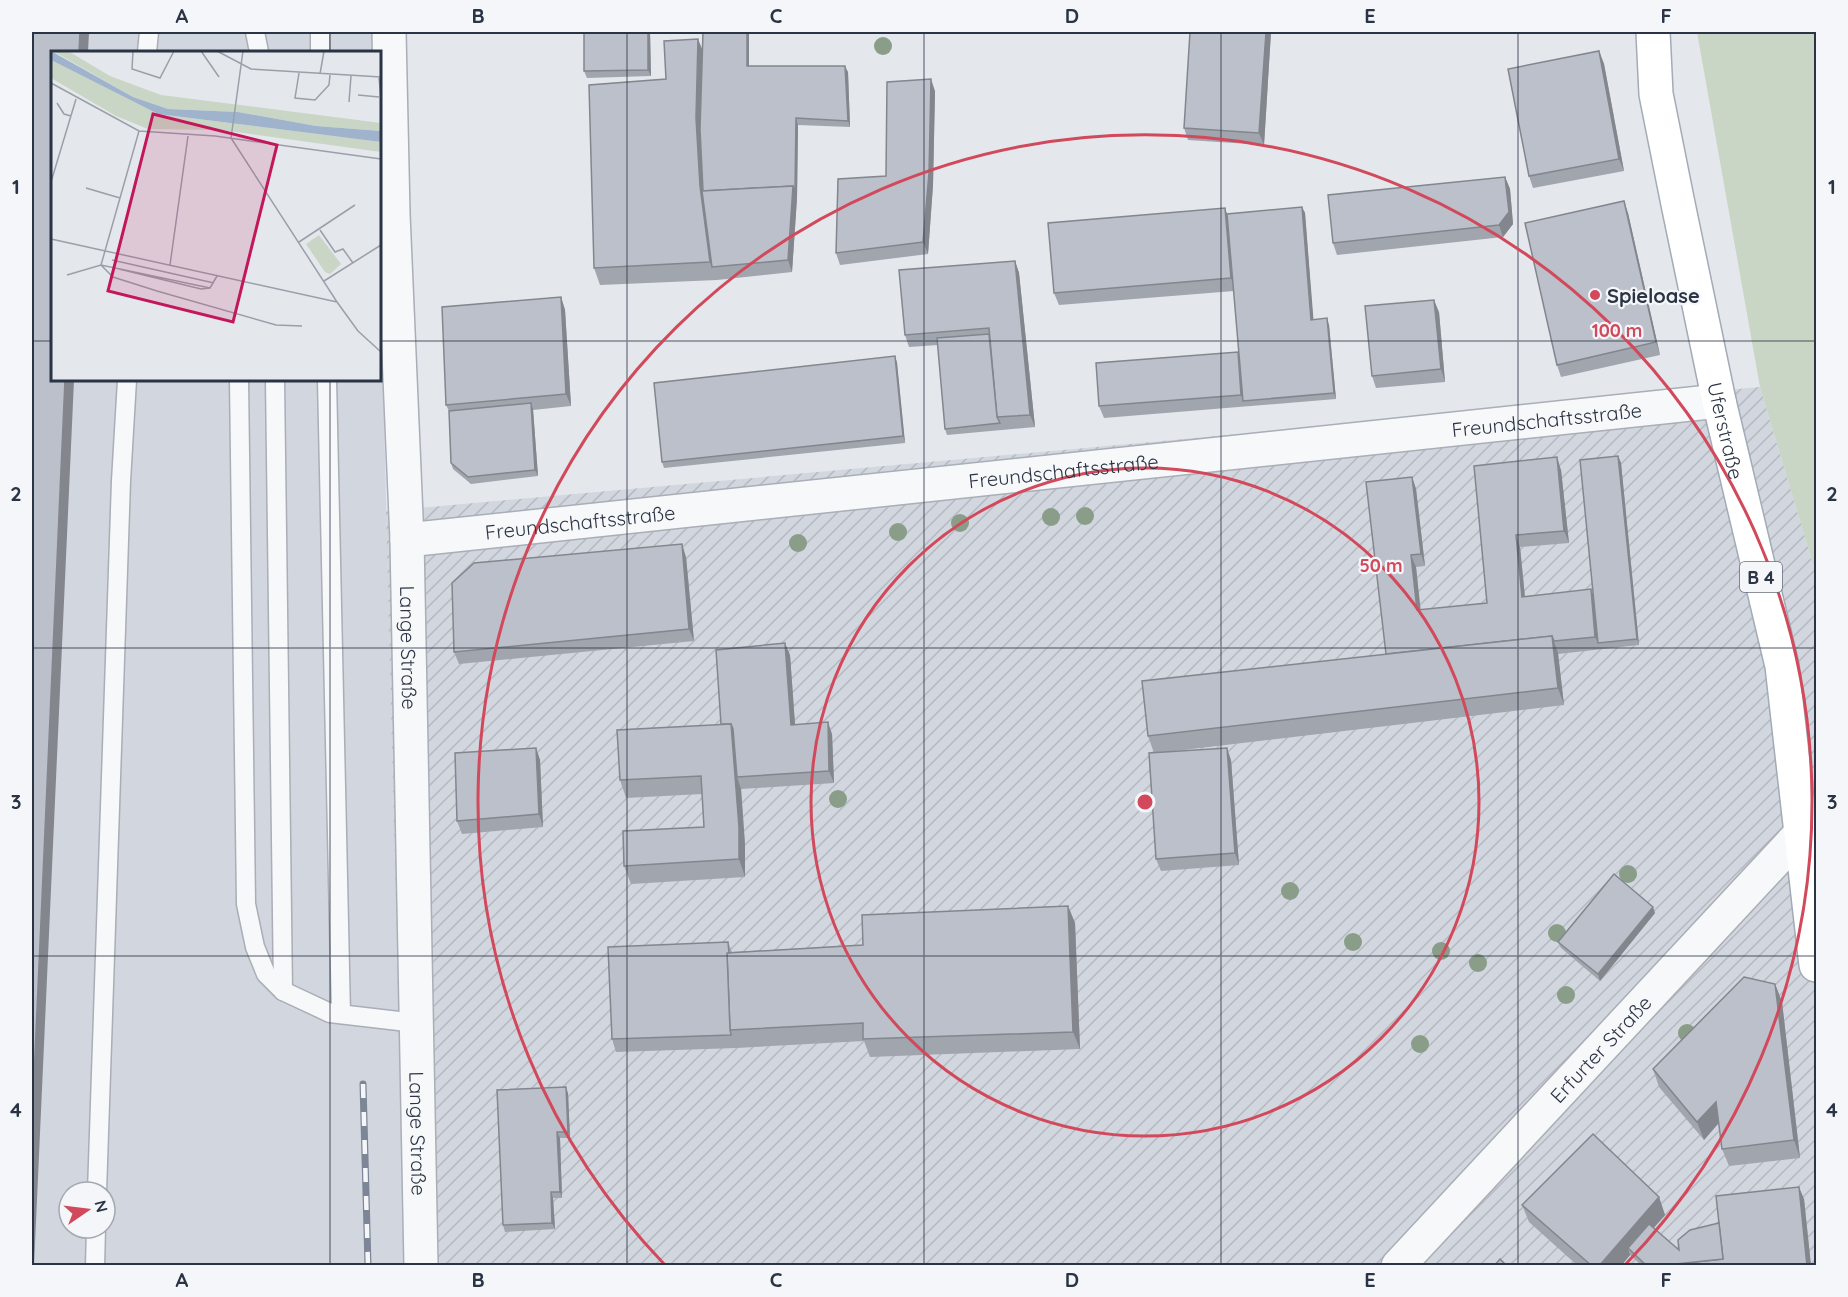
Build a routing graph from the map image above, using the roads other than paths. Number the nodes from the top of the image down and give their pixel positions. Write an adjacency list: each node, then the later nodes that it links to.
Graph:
1 (148, 32): 7 (lane)
2 (249, 32): 8 (lane)
3 (255, 32): 9 (lane)
4 (320, 32): 10 (lane)
5 (389, 32): 16 (street, Lange Straße)
6 (1653, 32): 15 (main road, Uferstraße / B 4)
7 (147, 51)
8 (246, 51)
9 (259, 51)
10 (320, 51)
11 (127, 381): 22 (lane)
12 (239, 381): 19 (lane)
13 (275, 381): 19 (lane)
14 (327, 381): 20 (lane)
15 (1719, 401): 16 (street, Freundschaftsstraße); 17 (main road, Uferstraße / B 4)
16 (407, 540): 21 (street, Lange Straße)
17 (1809, 831): 18 (main road, B 4); 26 (street, Erfurter Straße)
18 (1816, 965)
19 (283, 992): 20 (lane)
20 (340, 1014): 21 (lane)
21 (416, 1023): 25 (street, Lange Straße)
22 (98, 1180)
23 (96, 1240): 24 (lane)
24 (95, 1266)
25 (421, 1266)
26 (1398, 1266)

